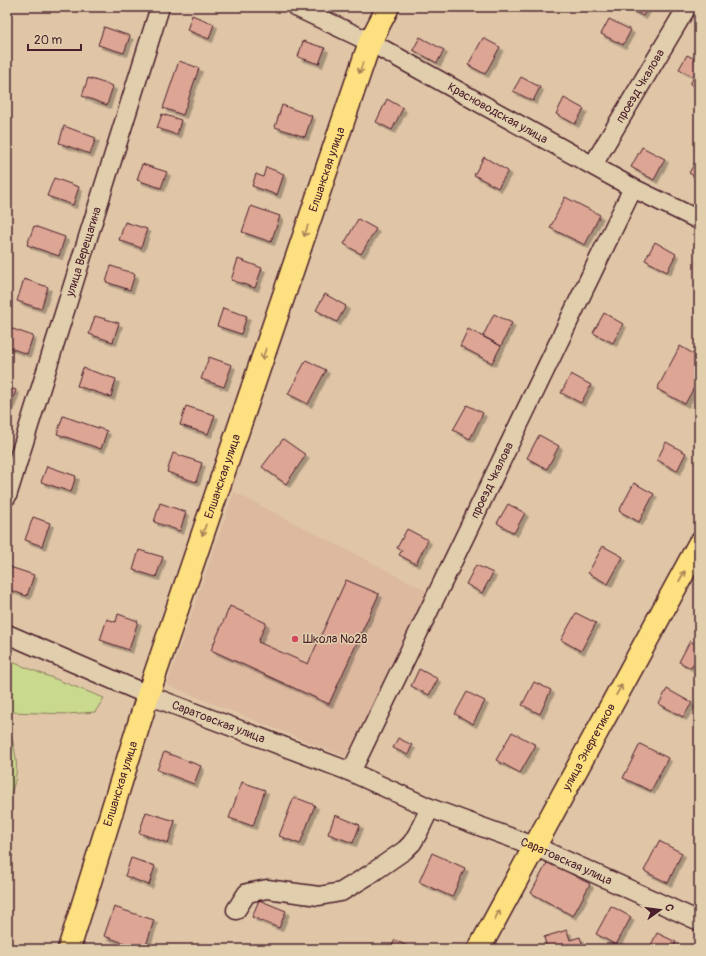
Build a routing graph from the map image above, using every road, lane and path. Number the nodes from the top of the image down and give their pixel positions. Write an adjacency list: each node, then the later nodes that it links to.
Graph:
1 (160, 7): 9 (street, улица Верещагина)
2 (296, 7): 5 (street, Красноводская улица)
3 (388, 7): 5 (main road, Елшанская улица)
4 (688, 7): 6 (street, проезд Чкалова)
5 (370, 42): 6 (street, Красноводская улица); 12 (main road, Елшанская улица, one-way to 12)
6 (593, 165): 7 (street, Красноводская улица)
7 (633, 188): 8 (street, Красноводская улица); 13 (street, проезд Чкалова)
8 (699, 220)
9 (7, 496)
10 (699, 544): 15 (main road, улица Энергетиков, one-way to 10)
11 (7, 634): 12 (street, Саратовская улица)
12 (148, 695): 13 (street, Саратовская улица); 18 (main road, Елшанская улица)
13 (351, 772): 14 (street, Саратовская улица)
14 (430, 808): 15 (street, Саратовская улица); 16 (street)
15 (534, 846): 17 (street, Саратовская улица); 19 (main road, улица Энергетиков, one-way to 15)
16 (236, 910)
17 (699, 920)
18 (69, 949)
19 (479, 949)

